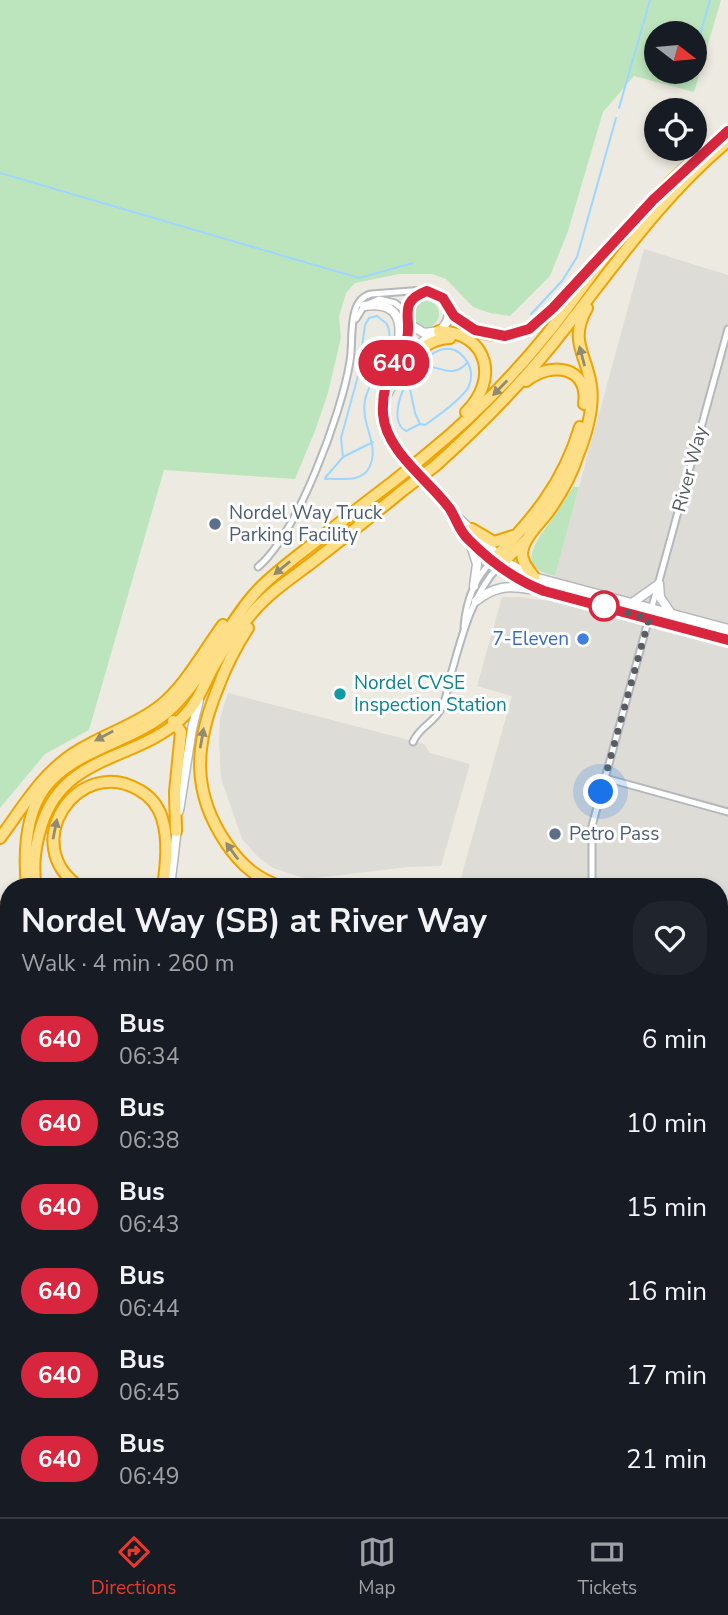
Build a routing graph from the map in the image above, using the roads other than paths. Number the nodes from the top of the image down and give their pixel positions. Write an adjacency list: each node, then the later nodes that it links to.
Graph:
1 (728, 129): 5 (highway)
2 (728, 141): 4 (highway)
3 (728, 149): 4 (highway)
4 (694, 173): 6 (highway)
5 (619, 239): 9 (highway); 18 (highway, one-way to 18)
6 (600, 284): 17 (highway); 19 (highway, one-way to 6)
7 (427, 291): 9 (street); 10 (street); 12 (street)
8 (364, 306): 10 (street); 12 (street); 16 (street)
9 (449, 308): 14 (street)
10 (407, 313): 11 (street)
11 (408, 324): 14 (street); 16 (street)
12 (354, 325): 22 (street)
13 (728, 329): 25 (street, River Way)
14 (435, 333): 15 (highway); 16 (street)
15 (482, 356): 16 (highway); 18 (highway)
16 (398, 364): 20 (street)
17 (508, 396): 19 (highway); 23 (highway, bridge)
18 (426, 455): 28 (highway, one-way to 28, bridge)
19 (525, 533): 20 (highway); 21 (highway); 24 (highway)
20 (470, 534): 21 (street); 26 (street)
21 (498, 561): 24 (street); 26 (street); 27 (street); 29 (street)
22 (258, 567)
23 (292, 577): 37 (highway); 52 (highway, one-way to 23)
24 (534, 578): 30 (street)
25 (659, 584): 30 (street); 31 (street, River Way); 32 (street)
26 (474, 586): 35 (street)
27 (544, 591): 29 (street); 33 (street)
28 (257, 592): 38 (highway); 45 (highway, one-way to 45)
29 (476, 601): 35 (street)
30 (632, 603): 31 (street)
31 (652, 609): 32 (street); 33 (street, River Way)
32 (672, 615): 34 (street)
33 (649, 619): 36 (street); 41 (street, River Way)
34 (728, 629)
35 (464, 630): 40 (street)
36 (728, 640)
37 (200, 698): 39 (highway); 44 (street)
38 (160, 718): 39 (highway); 42 (highway)
39 (176, 723): 44 (highway); 48 (highway)
40 (413, 741)
41 (605, 778): 43 (street); 53 (street, River Way)
42 (44, 790): 46 (highway); 47 (highway)
43 (728, 811)
44 (176, 831): 51 (street)
45 (0, 838)
46 (0, 847)
47 (27, 878)
48 (36, 878)
49 (70, 878): 50 (highway, one-way to 50)
50 (167, 878)
51 (168, 878)
52 (261, 878)
53 (592, 878)

